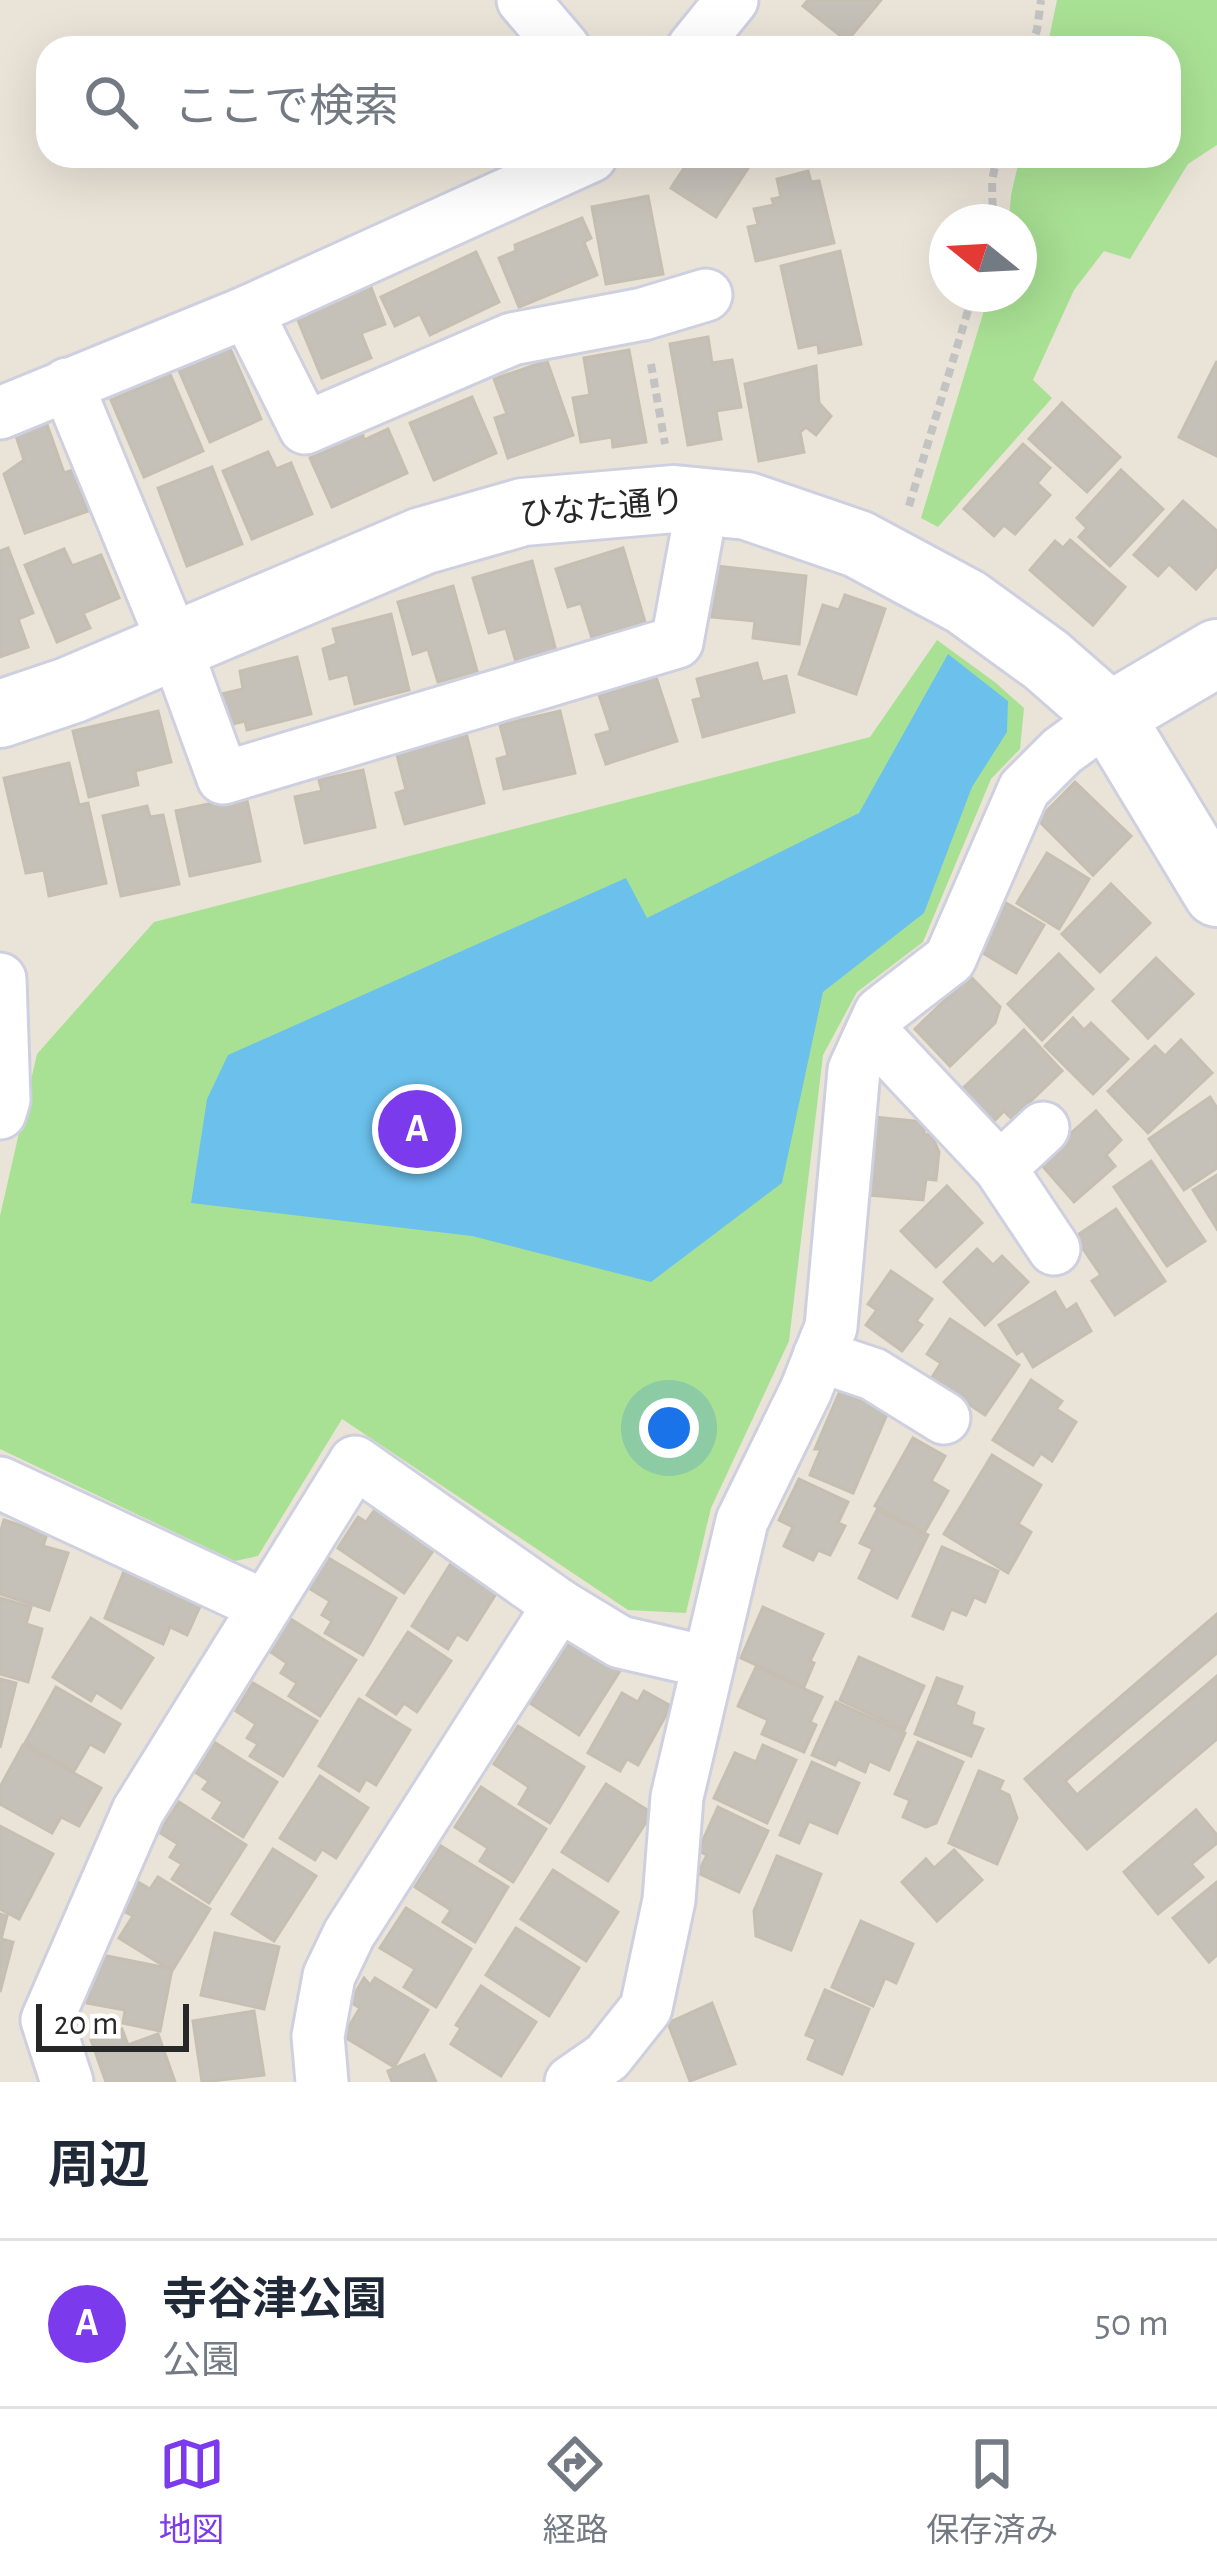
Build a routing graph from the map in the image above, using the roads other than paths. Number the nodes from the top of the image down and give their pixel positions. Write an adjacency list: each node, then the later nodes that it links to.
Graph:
1 (523, 0): 3 (street)
2 (732, 0): 4 (street)
3 (554, 36)
4 (703, 36)
5 (565, 168): 7 (street)
6 (706, 296): 7 (street)
7 (247, 312): 8 (street)
8 (67, 384): 9 (street); 11 (street)
9 (0, 412)
10 (688, 500): 11 (street, ひなた通り); 11 (street); 14 (street, ひなた通り)
11 (174, 644): 13 (street, ひなた通り)
12 (1217, 653): 14 (street)
13 (0, 714)
14 (1109, 716): 15 (street, ひなた通り); 17 (street)
15 (1217, 893)
16 (0, 979): 18 (street)
17 (872, 1032): 20 (street); 22 (street)
18 (0, 1113)
19 (1043, 1128): 20 (street)
20 (1000, 1168): 21 (street)
21 (1054, 1249)
22 (819, 1356): 23 (street); 27 (street)
23 (944, 1418)
24 (0, 1483): 26 (street)
25 (559, 1605): 26 (street); 27 (street); 29 (street)
26 (265, 1606): 28 (street)
27 (707, 1662): 30 (street)
28 (67, 2082)
29 (322, 2082)
30 (571, 2082)

